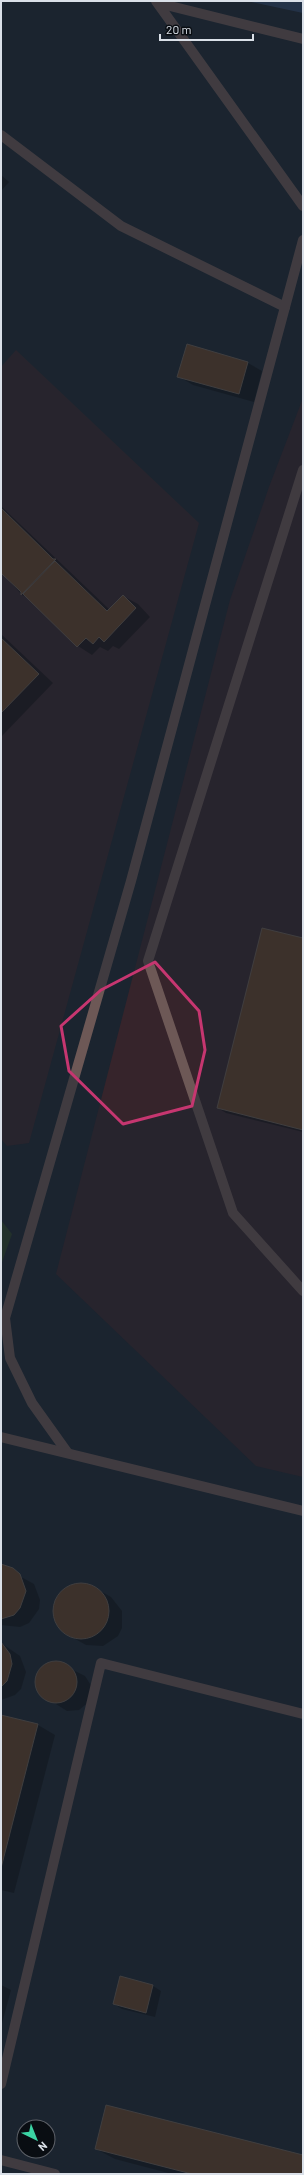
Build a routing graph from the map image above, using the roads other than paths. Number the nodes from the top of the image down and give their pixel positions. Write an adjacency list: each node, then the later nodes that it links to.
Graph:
1 (157, 2): 2 (street); 4 (street)
2 (303, 39)
3 (1, 135): 6 (street)
4 (303, 206)
5 (303, 240): 6 (street)
6 (285, 307): 9 (street)
7 (303, 470): 8 (street)
8 (303, 1292)
9 (3, 1320): 11 (street)
10 (1, 1437): 11 (street)
11 (67, 1452): 12 (street)
12 (303, 1511)
13 (303, 1714): 14 (street)
14 (1, 2084)
15 (1, 2160): 16 (street)
16 (56, 2174)

